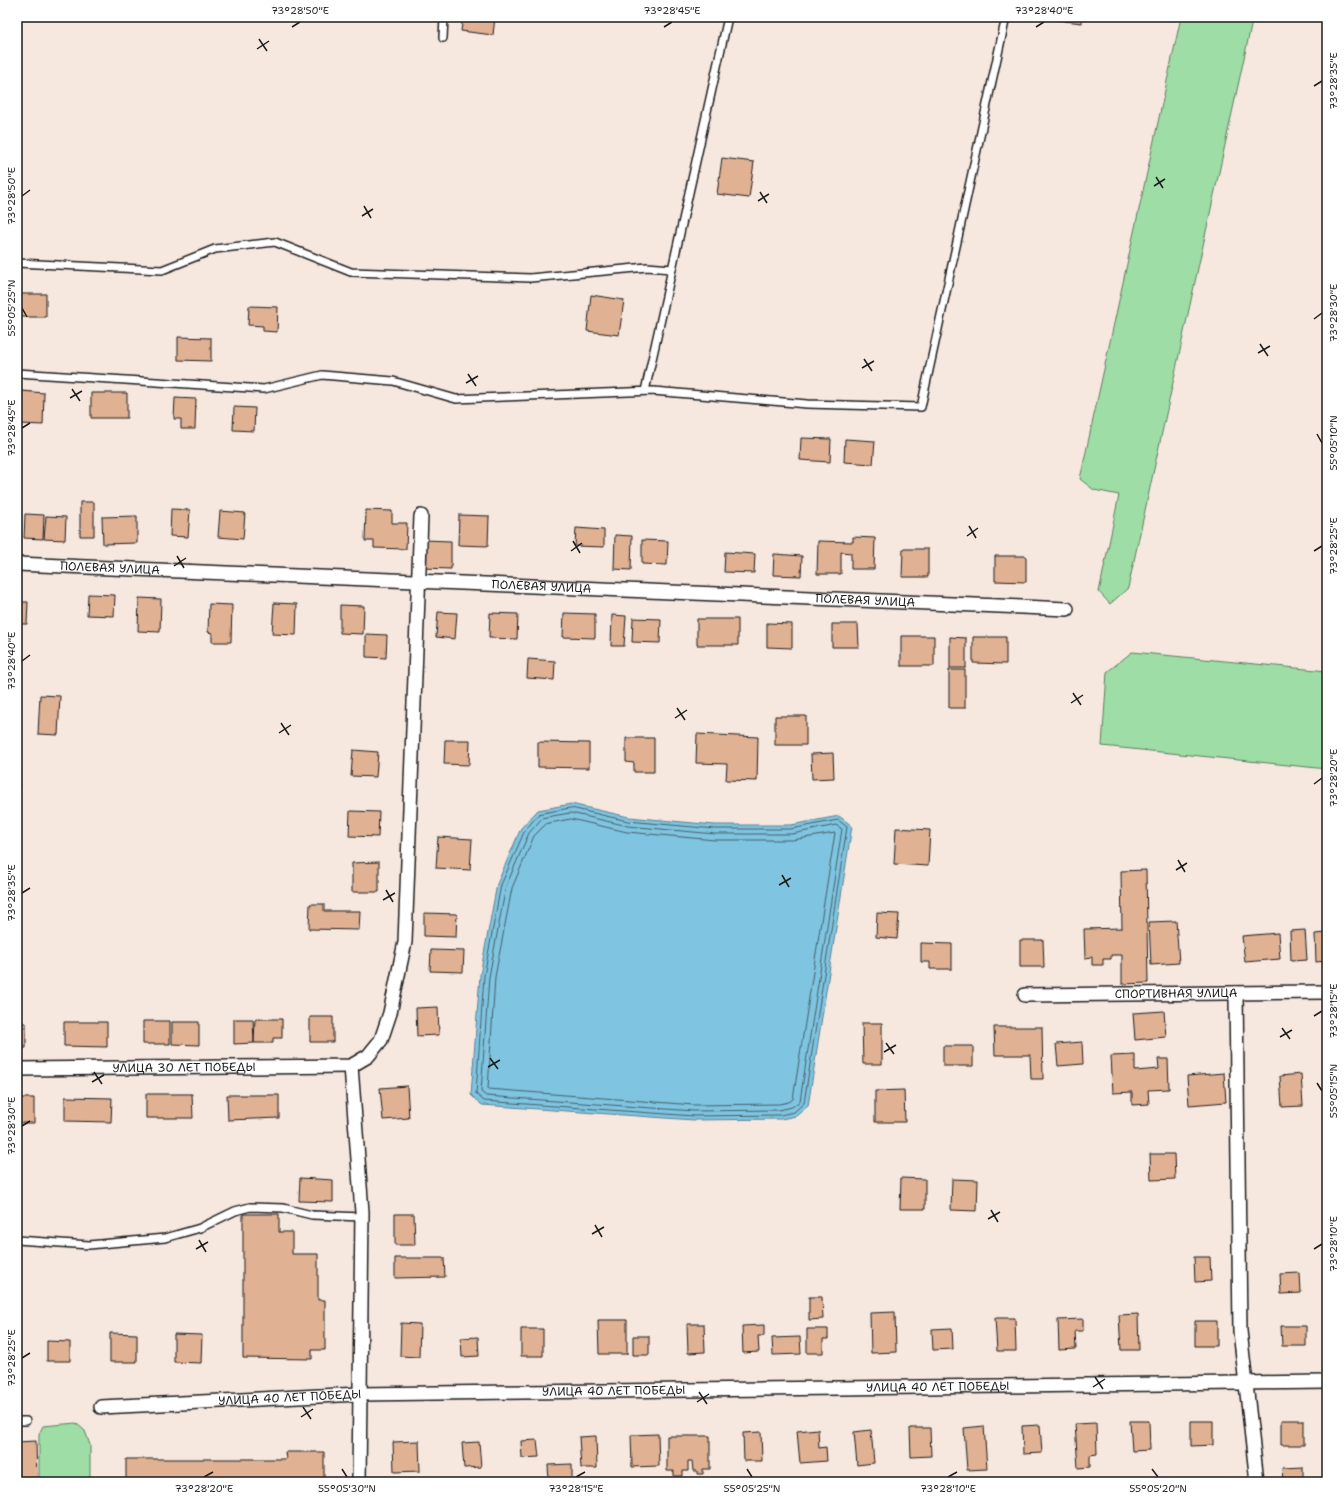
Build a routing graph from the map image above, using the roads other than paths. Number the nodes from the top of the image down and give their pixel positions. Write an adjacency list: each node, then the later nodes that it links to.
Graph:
1 (444, 17): 4 (lane)
2 (728, 17): 6 (lane)
3 (1006, 17): 8 (lane)
4 (443, 38)
5 (17, 263): 6 (lane)
6 (672, 269): 8 (lane)
7 (17, 373): 8 (lane)
8 (645, 391)
9 (421, 516): 11 (street)
10 (17, 564): 11 (street, ПОЛЕВАЯ УЛИЦА)
11 (417, 580): 12 (street, ПОЛЕВАЯ УЛИЦА); 16 (street)
12 (1067, 609)
13 (1327, 992): 14 (street, СПОРТИВНАЯ УЛИЦА)
14 (1236, 993): 15 (street, СПОРТИВНАЯ УЛИЦА); 21 (street)
15 (1025, 995)
16 (351, 1066): 17 (street, УЛИЦА 30 ЛЕТ ПОБЕДЫ); 18 (street)
17 (17, 1069)
18 (362, 1217): 19 (lane); 22 (street)
19 (17, 1240)
20 (1327, 1382): 21 (street, УЛИЦА 40 ЛЕТ ПОБЕДЫ)
21 (1246, 1384): 22 (street, УЛИЦА 40 ЛЕТ ПОБЕДЫ); 27 (street)
22 (359, 1394): 23 (street, УЛИЦА 40 ЛЕТ ПОБЕДЫ); 26 (street)
23 (101, 1407)
24 (17, 1421): 25 (lane)
25 (26, 1421)
26 (359, 1482)
27 (1257, 1482)

